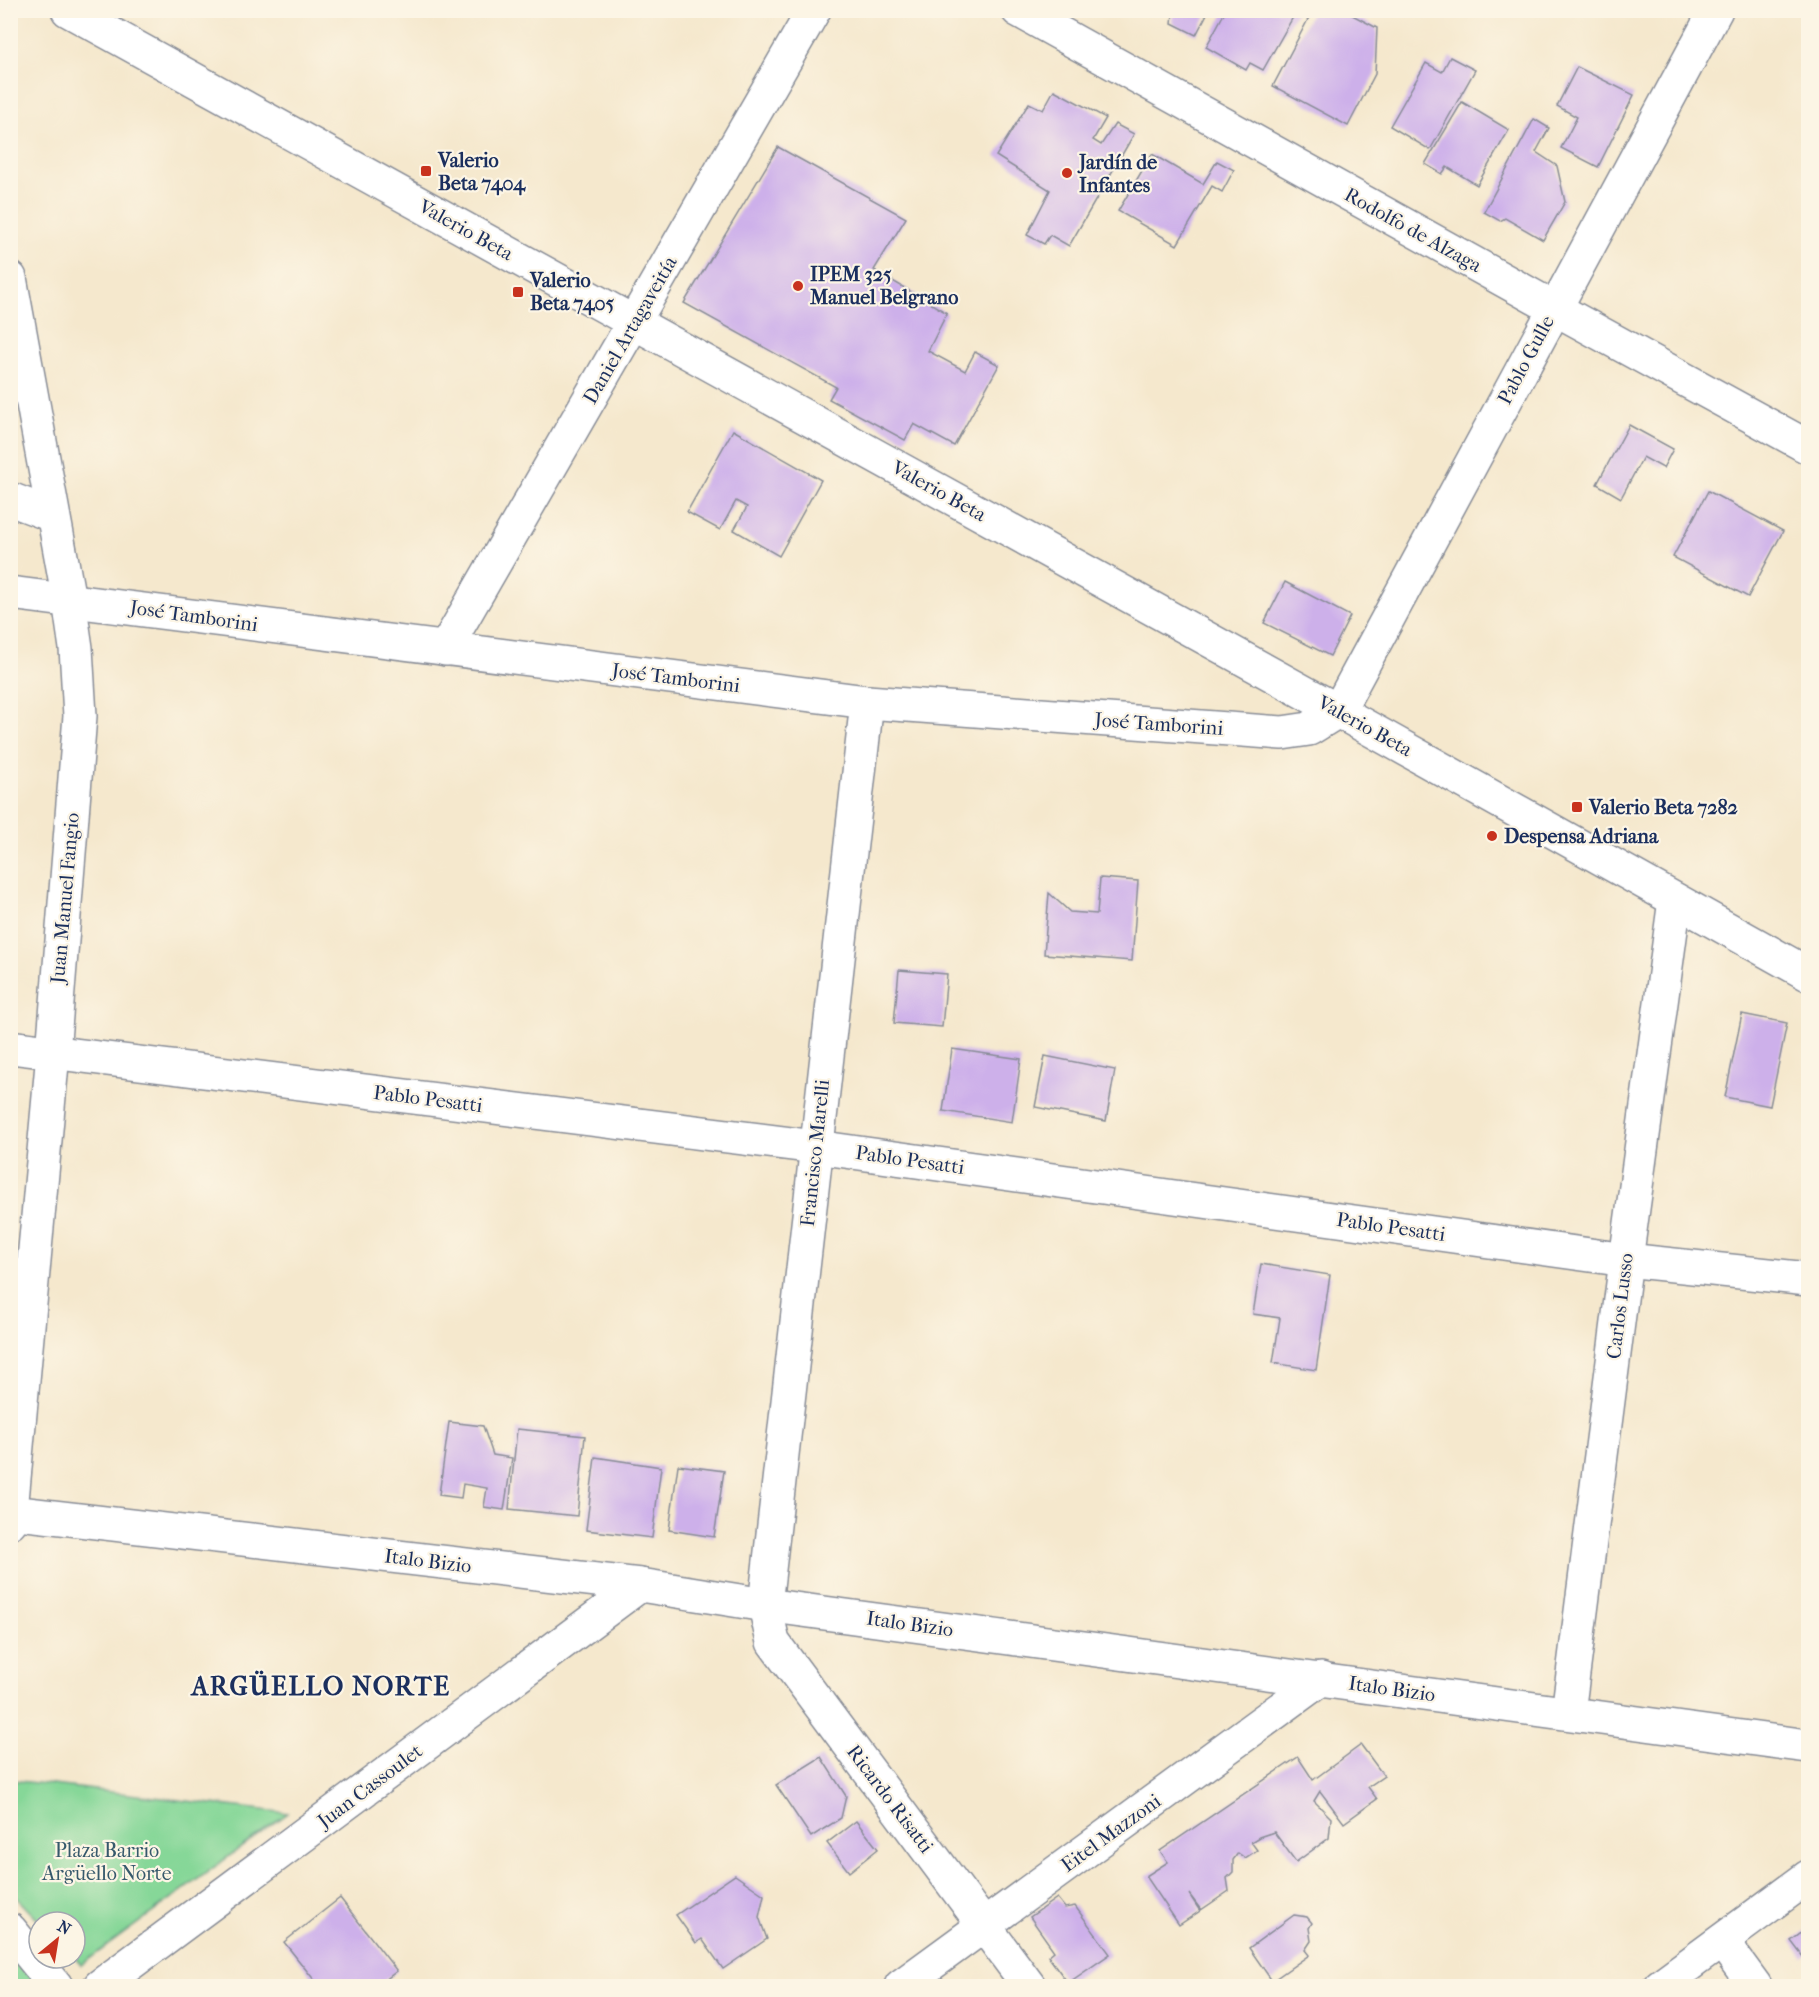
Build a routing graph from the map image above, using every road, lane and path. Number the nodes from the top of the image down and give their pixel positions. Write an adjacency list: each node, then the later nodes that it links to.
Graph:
1 (68, 10): 7 (street, Valerio Beta)
2 (814, 10): 7 (street, Daniel Artagaveitía)
3 (1018, 10): 6 (street, Rodolfo de Alzaga)
4 (1716, 10): 6 (street, Pablo Gulle)
5 (10, 278): 10 (street, Juan Manuel Fangio)
6 (1554, 308): 8 (street, Rodolfo de Alzaga); 15 (street, Pablo Gulle)
7 (634, 323): 13 (street, Daniel Artagaveitía); 15 (street, Valerio Beta)
8 (1809, 447)
9 (10, 499): 10 (street)
10 (52, 515): 12 (street, Juan Manuel Fangio)
11 (10, 593): 12 (street, José Tamborini)
12 (69, 600): 13 (street, José Tamborini); 19 (street, Juan Manuel Fangio)
13 (445, 649): 14 (street, José Tamborini)
14 (867, 702): 15 (street, José Tamborini); 20 (street, Francisco Marelli)
15 (1338, 711): 16 (street, Valerio Beta)
16 (1675, 900): 17 (street, Valerio Beta); 21 (street, Carlos Lusso)
17 (1809, 974)
18 (10, 1047): 19 (street, Pablo Pesatti)
19 (53, 1053): 20 (street, Pablo Pesatti); 23 (street, Juan Manuel Fangio)
20 (816, 1147): 21 (street, Pablo Pesatti); 25 (street, Francisco Marelli)
21 (1626, 1260): 22 (street, Pablo Pesatti); 27 (street, Carlos Lusso)
22 (1809, 1279)
23 (11, 1515): 24 (street, Italo Bizio)
24 (640, 1585): 25 (street, Italo Bizio); 34 (street, Juan Cassoulet)
25 (765, 1605): 26 (street, Italo Bizio); 30 (street, Ricardo Risatti)
26 (1321, 1679): 27 (street, Italo Bizio); 30 (street, Eitel Mazzoni)
27 (1568, 1713): 28 (street, Italo Bizio)
28 (1809, 1746)
29 (1809, 1877): 32 (street)
30 (984, 1926): 35 (street, Eitel Mazzoni); 36 (street, Ricardo Risatti)
31 (10, 1930): 33 (street)
32 (1722, 1941): 37 (street); 38 (street)
33 (56, 1986)
34 (100, 1986)
35 (901, 1986)
36 (1029, 1986)
37 (1660, 1986)
38 (1755, 1986)

